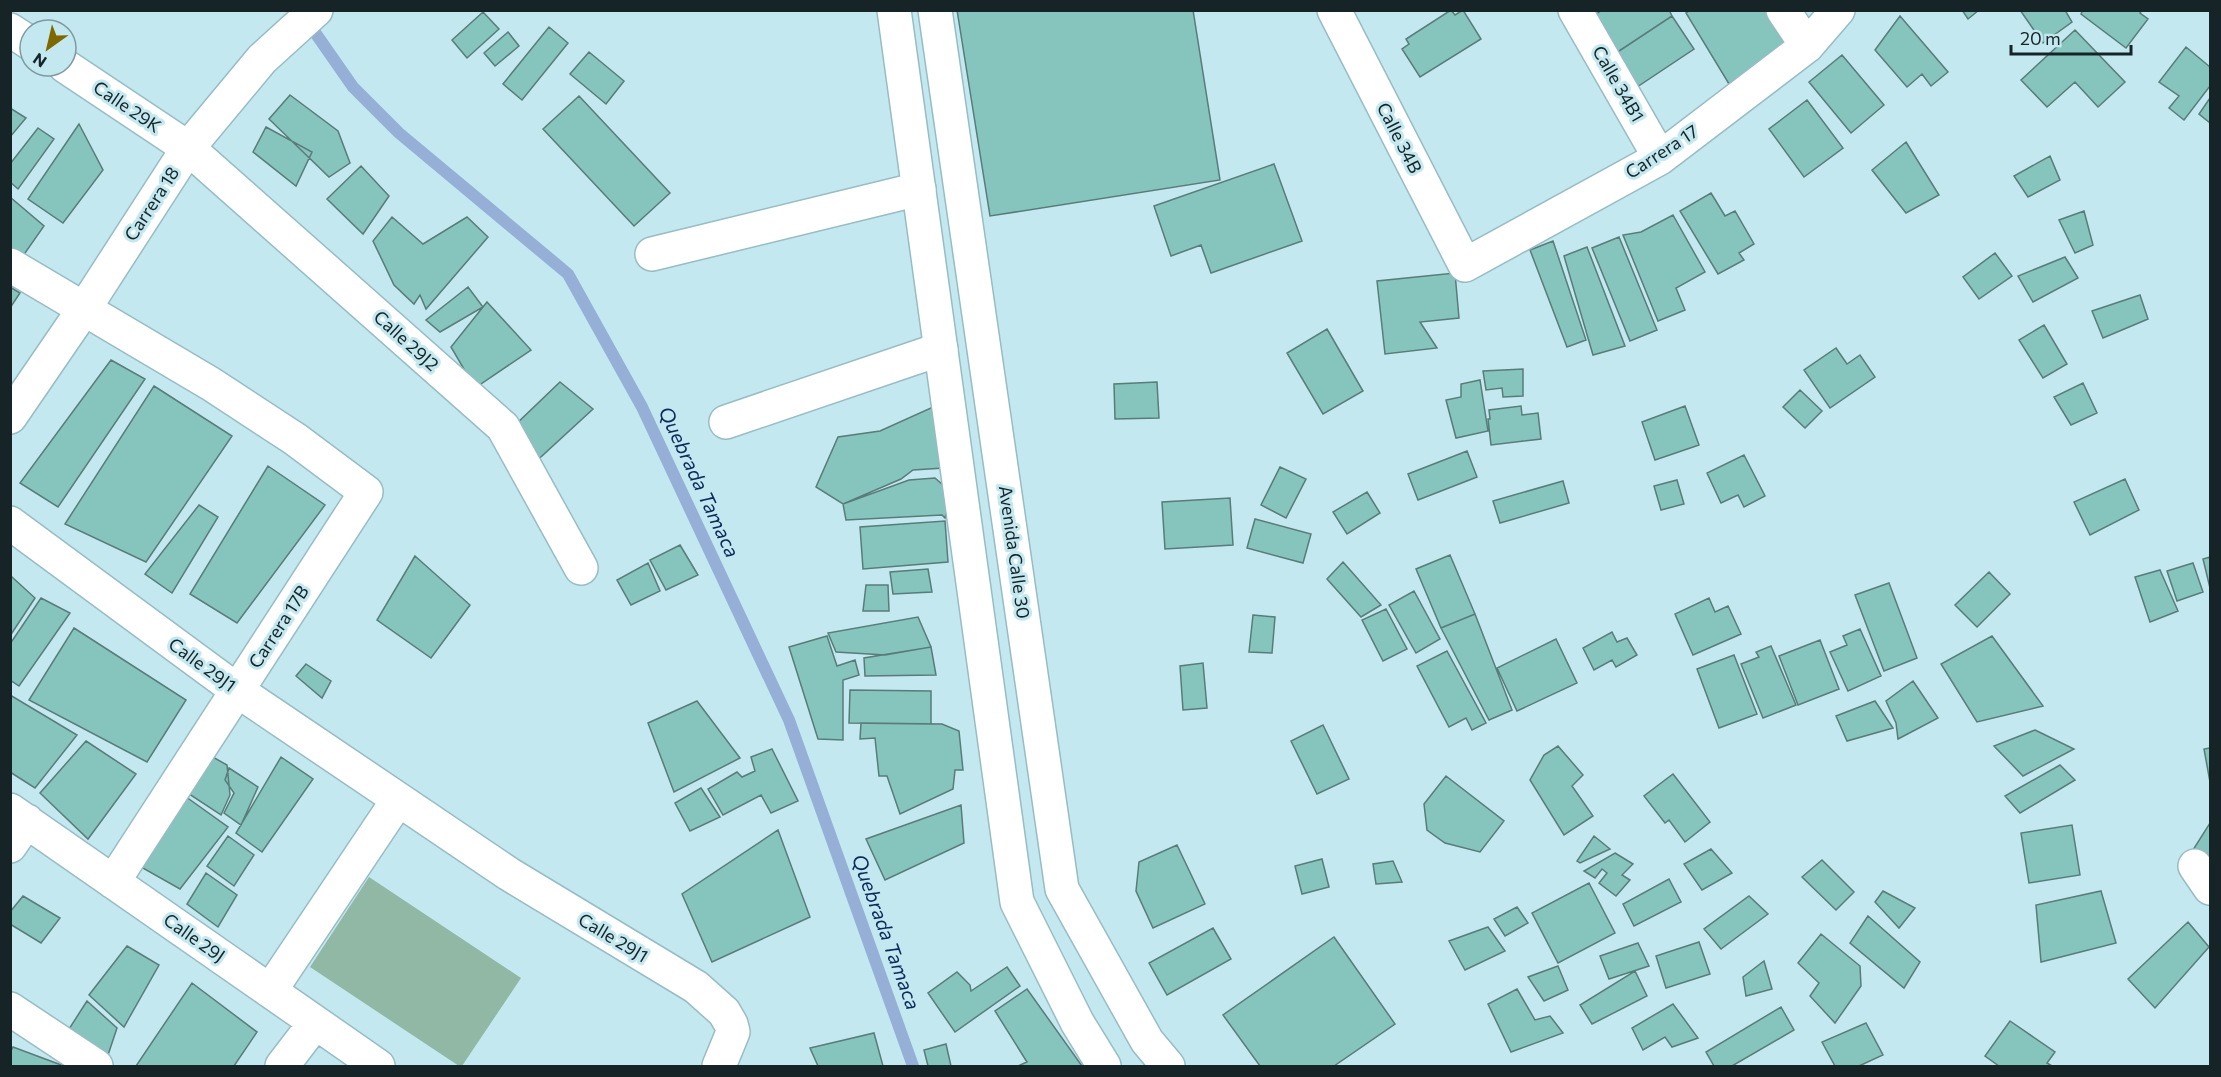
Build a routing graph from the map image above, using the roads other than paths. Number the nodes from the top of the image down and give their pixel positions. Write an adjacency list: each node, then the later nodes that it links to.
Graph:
1 (316, 10): 10 (street, Carrera 18)
2 (894, 10): 12 (street)
3 (935, 10): 34 (street, Avenida Calle 30)
4 (1334, 10): 15 (street, Calle 34B)
5 (1575, 10): 11 (street, Calle 34B1)
6 (1783, 10): 8 (street)
7 (1838, 10): 8 (street, Carrera 17)
8 (1807, 46): 11 (street, Carrera 17)
9 (78, 75): 10 (street, Calle 29K)
10 (188, 148): 16 (street, Carrera 18); 21 (street, Calle 29J2)
11 (1660, 158): 15 (street, Carrera 17)
12 (919, 189): 13 (street); 17 (street)
13 (652, 254)
14 (10, 265): 16 (street)
15 (1465, 265)
16 (84, 309): 18 (street, Carrera 18); 22 (street, Carrera 17B)
17 (941, 349): 19 (street); 33 (street)
18 (10, 417)
19 (726, 422)
20 (10, 523): 22 (street, Calle 29J1)
21 (581, 568)
22 (238, 692): 23 (street, Calle 29J1); 25 (street, Carrera 17B)
23 (398, 800): 26 (street); 32 (street, Calle 29J1)
24 (16, 826): 25 (street, Calle 29J)
25 (113, 882): 26 (street, Calle 29J)
26 (270, 991): 28 (street, Calle 29J)
27 (11, 1009): 29 (street)
28 (315, 1023): 30 (street); 31 (street, Calle 29J)
29 (96, 1066)
30 (282, 1066)
31 (378, 1066)
32 (719, 1066)
33 (1104, 1066)
34 (1168, 1066)

